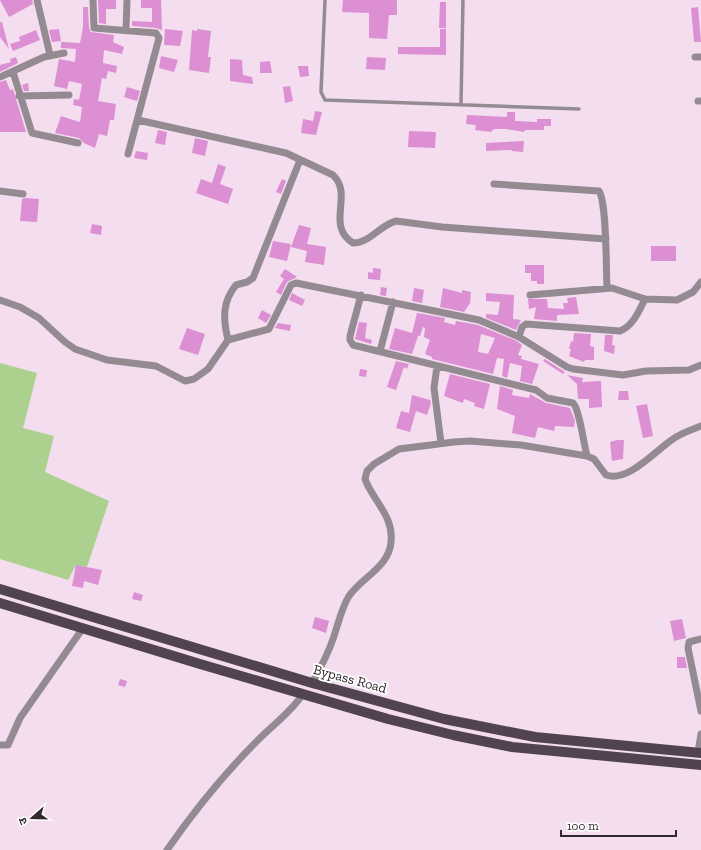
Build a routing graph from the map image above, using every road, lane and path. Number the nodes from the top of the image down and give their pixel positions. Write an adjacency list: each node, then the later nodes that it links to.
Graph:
1 (37, 0): 8 (street)
2 (93, 0): 6 (street)
3 (127, 0): 6 (street)
4 (325, 0): 13 (lane)
5 (463, 0): 13 (lane)
6 (126, 30): 15 (street)
7 (64, 53): 8 (street)
8 (50, 55): 9 (street)
9 (13, 72): 10 (street); 12 (street)
10 (0, 77)
11 (69, 95): 12 (street)
12 (20, 96): 16 (street)
13 (461, 104): 14 (lane)
14 (579, 109)
15 (138, 120): 17 (street); 18 (street)
16 (78, 143)
17 (128, 154)
18 (300, 160): 22 (street); 31 (street)
19 (494, 184): 22 (street)
20 (0, 191): 21 (street)
21 (23, 194)
22 (606, 239): 24 (street)
23 (701, 282): 27 (street)
24 (606, 288): 26 (street); 27 (street)
25 (361, 294): 29 (street); 31 (street); 32 (street)
26 (530, 295)
27 (645, 299): 30 (street)
28 (0, 300): 31 (street)
29 (393, 302): 30 (street); 32 (street)
30 (519, 337): 33 (street)
31 (228, 340)
32 (380, 351): 34 (street)
33 (701, 365)
34 (437, 366): 36 (street); 37 (street)
35 (701, 426): 37 (street)
36 (441, 443): 37 (street); 42 (street)
37 (587, 456)
38 (0, 589): 42 (main road, Bypass Road)
39 (0, 603): 40 (main road, Bypass Road)
40 (84, 628): 43 (main road, Bypass Road); 46 (street)
41 (701, 639): 44 (street)
42 (312, 683): 47 (main road, Bypass Road)
43 (303, 694): 48 (main road, Bypass Road); 49 (street)
44 (701, 711)
45 (701, 734): 47 (street)
46 (0, 745)
47 (699, 752)
48 (701, 765)
49 (167, 850)

